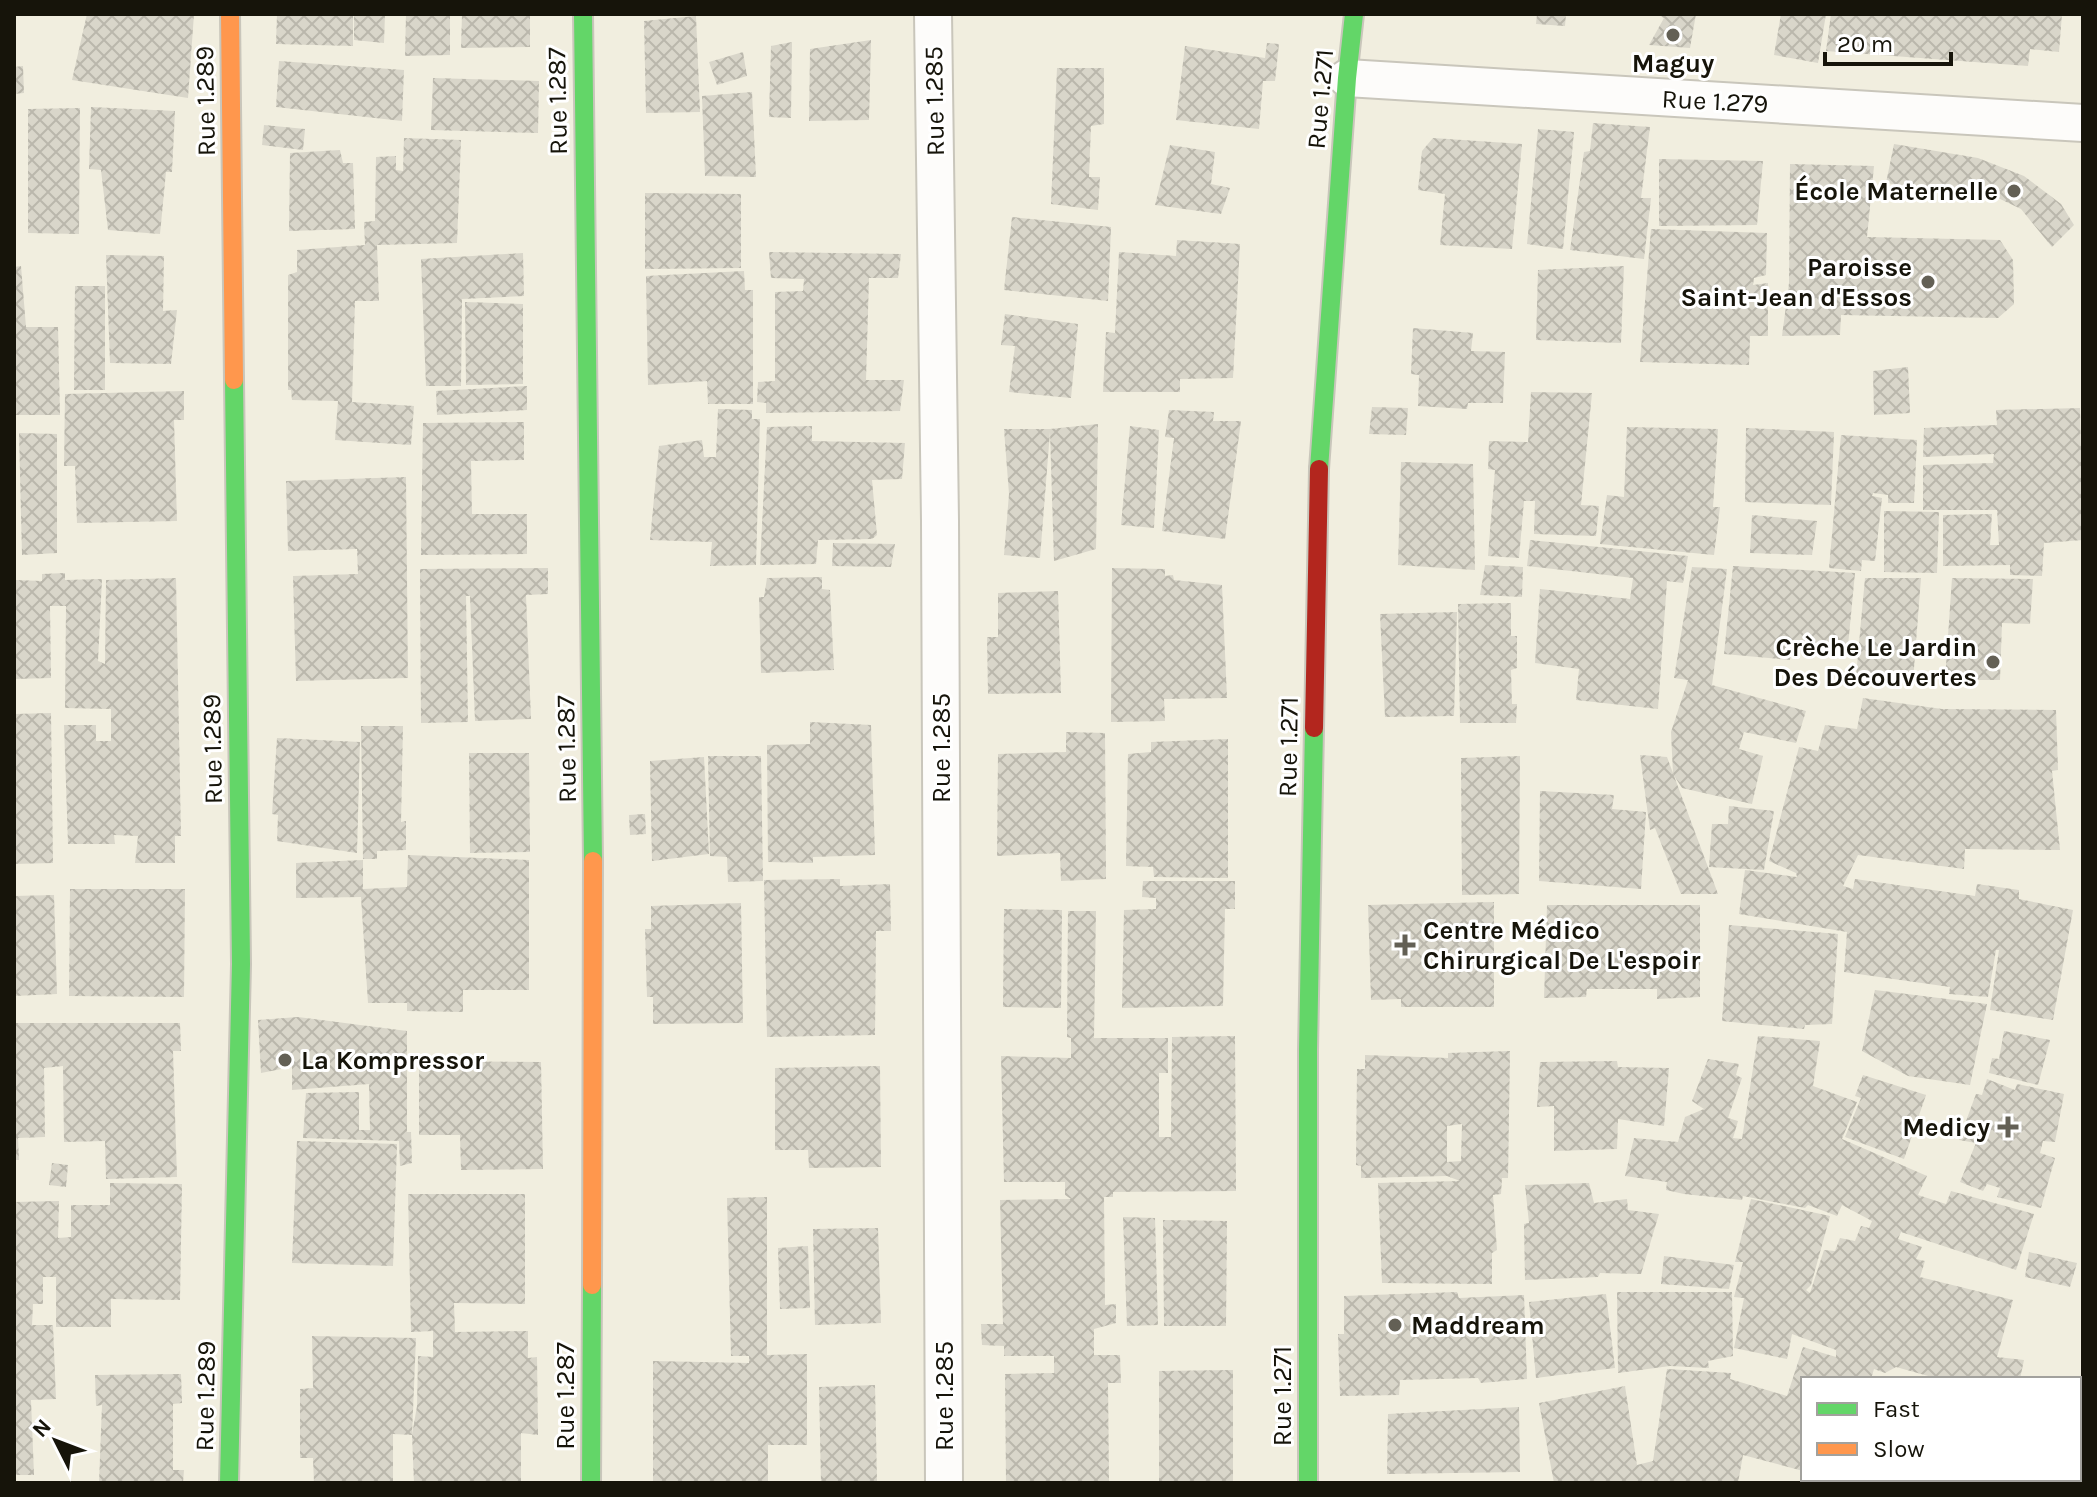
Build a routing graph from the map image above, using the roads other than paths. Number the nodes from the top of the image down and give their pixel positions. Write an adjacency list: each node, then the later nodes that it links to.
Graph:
1 (230, 14): 7 (street, Rue 1.289)
2 (583, 14): 8 (street, Rue 1.287)
3 (933, 14): 9 (street, Rue 1.285)
4 (1354, 14): 5 (street, Rue 1.271)
5 (1347, 78): 6 (street, Rue 1.279); 10 (street, Rue 1.271)
6 (2083, 123)
7 (229, 1483)
8 (591, 1483)
9 (944, 1483)
10 (1308, 1483)

